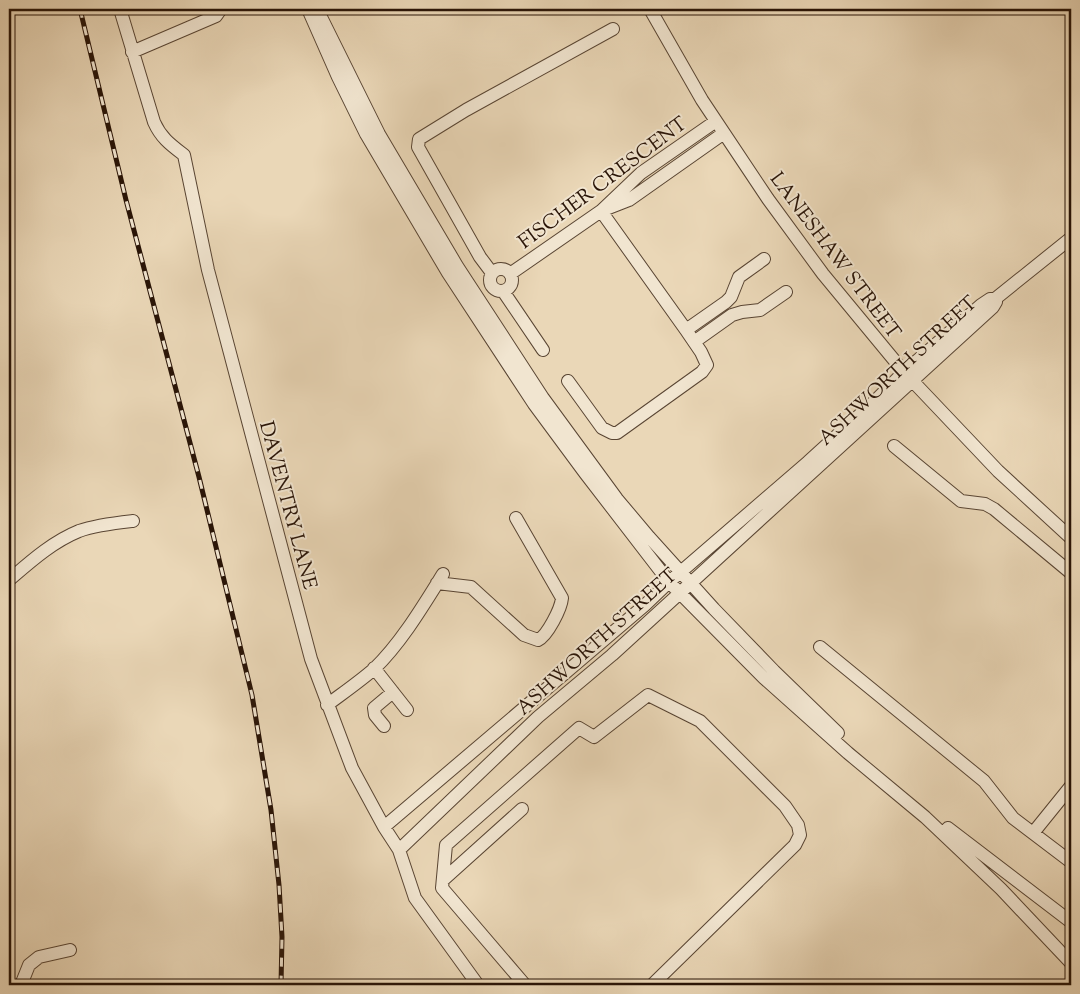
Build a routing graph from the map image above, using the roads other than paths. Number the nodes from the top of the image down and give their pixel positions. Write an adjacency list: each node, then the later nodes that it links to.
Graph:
1 (120, 9): 7 (street)
2 (221, 9): 7 (street)
3 (308, 9): 29 (street)
4 (317, 9): 26 (street)
5 (650, 9): 8 (street, LANESHAW STREET)
6 (614, 29): 13 (street)
7 (132, 52): 35 (street, DAVENTRY LANE)
8 (716, 121): 9 (street, LANESHAW STREET); 10 (street, FISCHER CRESCENT)
9 (724, 133): 10 (street); 20 (street, LANESHAW STREET)
10 (601, 211): 14 (street, FISCHER CRESCENT); 17 (street)
11 (1071, 238): 20 (street, ASHWORTH STREET)
12 (764, 259): 17 (street)
13 (492, 273): 14 (street); 15 (street)
14 (510, 274): 15 (street)
15 (503, 291): 19 (street)
16 (786, 292): 18 (street)
17 (686, 330): 18 (street)
18 (694, 342): 21 (street)
19 (543, 350)
20 (908, 377): 25 (street, LANESHAW STREET); 26 (street, ASHWORTH STREET); 30 (street, ASHWORTH STREET)
21 (568, 381)
22 (894, 446): 27 (street)
23 (516, 518): 33 (street)
24 (133, 521): 28 (street)
25 (1071, 538)
26 (681, 572): 29 (street, ASHWORTH STREET); 30 (street)
27 (1071, 573)
28 (9, 580)
29 (669, 582): 31 (street); 41 (street, ASHWORTH STREET)
30 (691, 582): 31 (street, ASHWORTH STREET); 40 (street)
31 (679, 593): 40 (street); 43 (street, ASHWORTH STREET)
32 (820, 647): 42 (street)
33 (374, 668): 34 (street); 35 (street)
34 (393, 692): 36 (street); 37 (street)
35 (327, 705): 41 (street, DAVENTRY LANE)
36 (407, 710)
37 (384, 726)
38 (1071, 786): 42 (street)
39 (522, 809): 45 (street)
40 (928, 815): 46 (street); 48 (street)
41 (384, 827): 43 (street, DAVENTRY LANE)
42 (1033, 833): 44 (street)
43 (399, 850): 50 (street, DAVENTRY LANE)
44 (1071, 862)
45 (443, 880): 51 (street); 52 (street)
46 (1071, 922)
47 (70, 950): 49 (street)
48 (1071, 963)
49 (21, 985)
50 (478, 985)
51 (525, 985)
52 (652, 985)

